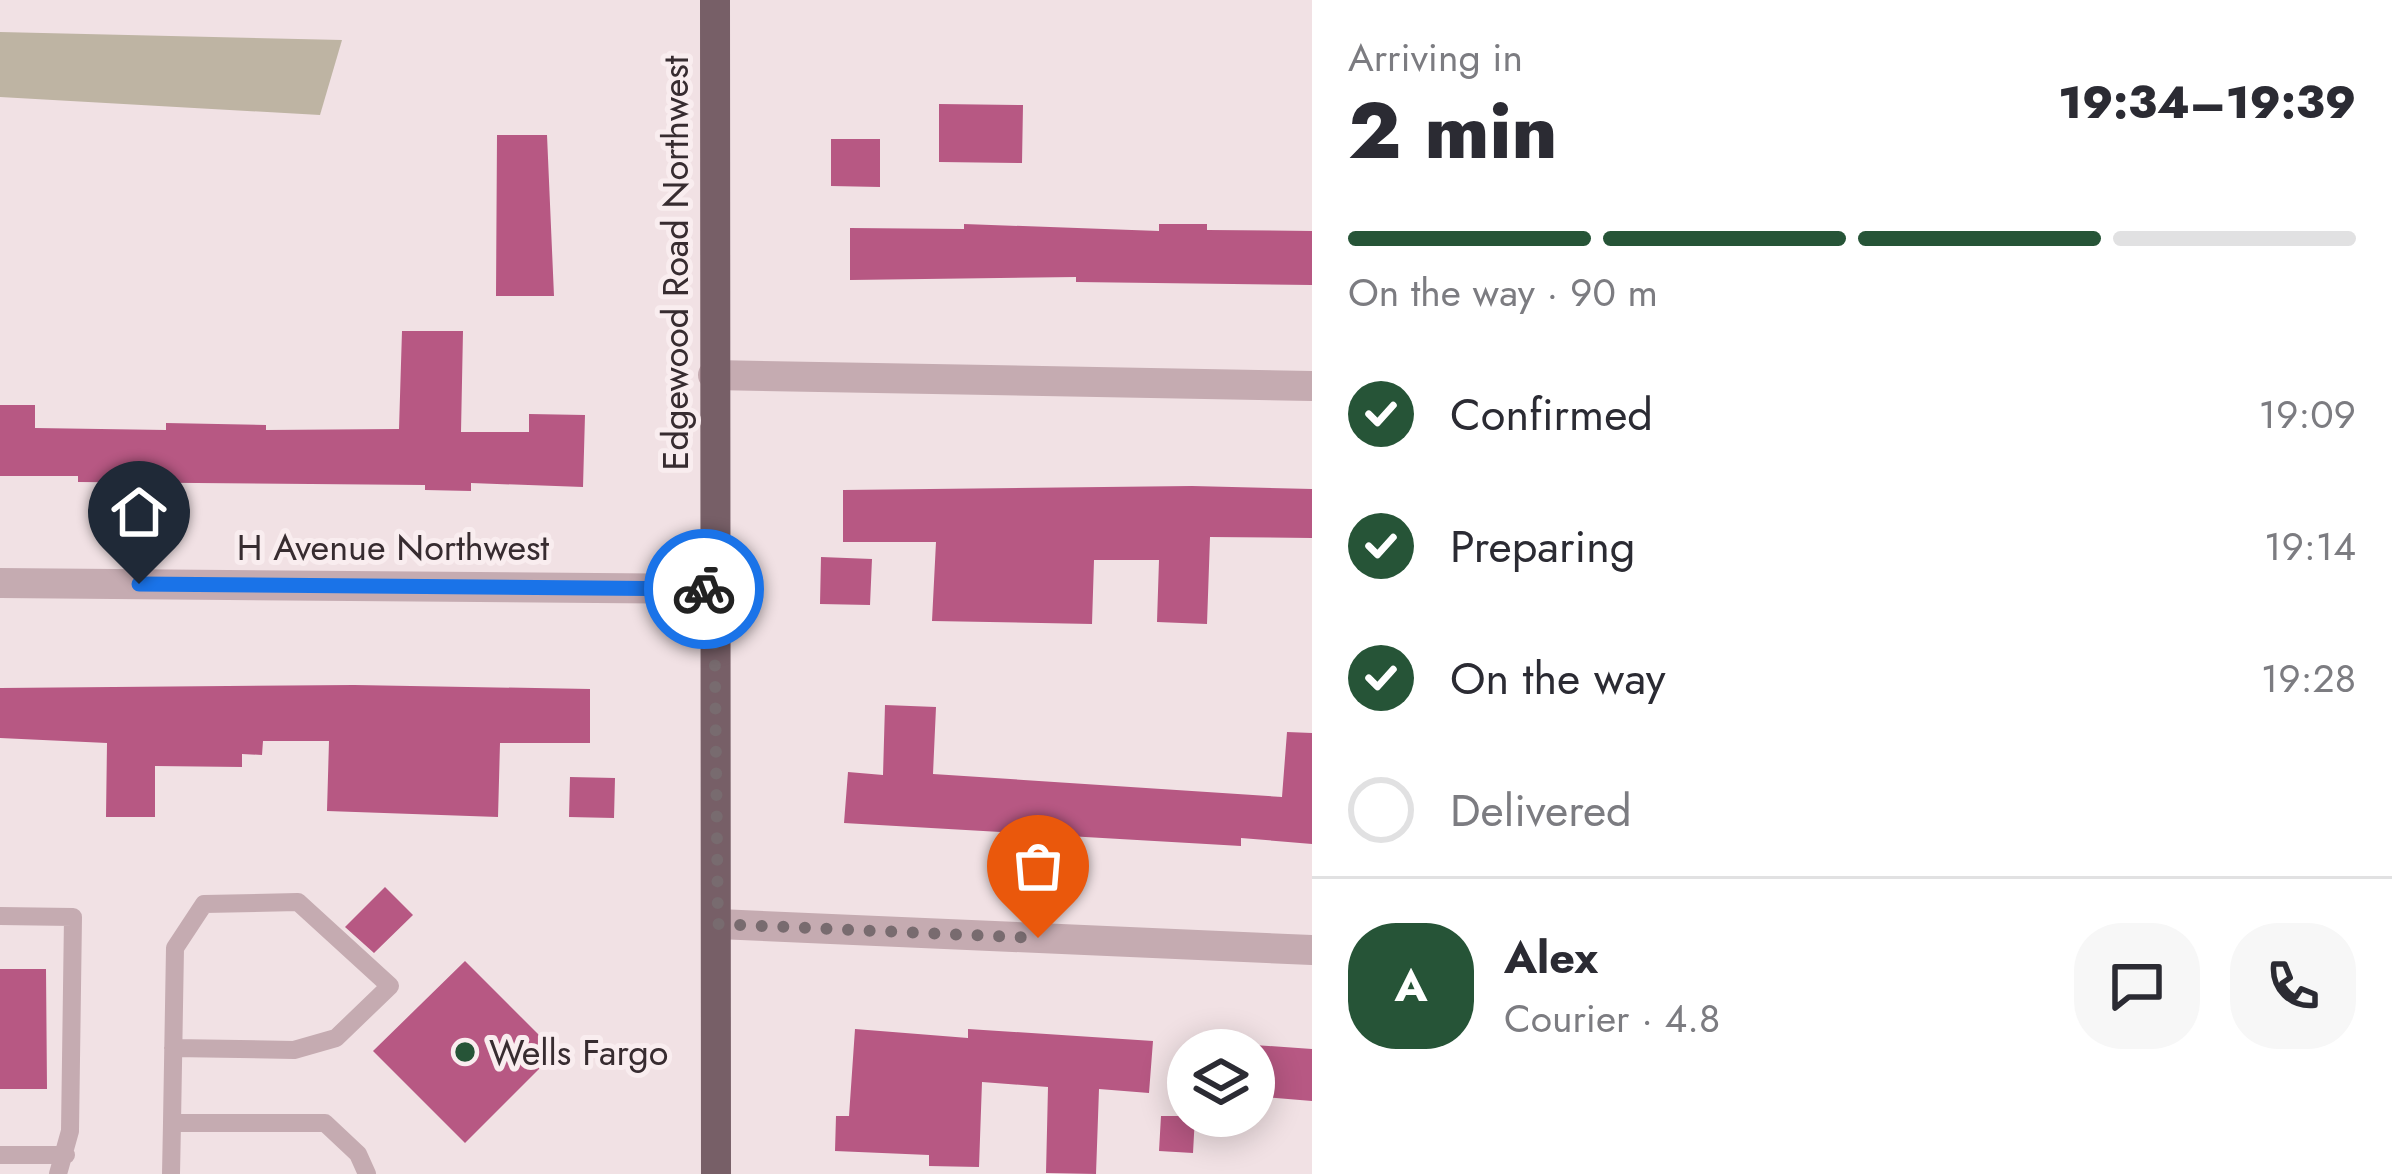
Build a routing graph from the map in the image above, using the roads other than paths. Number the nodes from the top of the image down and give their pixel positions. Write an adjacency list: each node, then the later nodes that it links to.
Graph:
1 (715, 0): 2 (main road, Edgewood Road Northwest)
2 (713, 375): 3 (street); 5 (main road, Edgewood Road Northwest)
3 (1312, 386)
4 (0, 583): 5 (street, H Avenue Northwest)
5 (714, 589): 7 (main road, Edgewood Road Northwest)
6 (0, 916): 12 (lane)
7 (718, 924): 8 (street); 15 (main road, Edgewood Road Northwest)
8 (1312, 950)
9 (173, 1048): 9 (lane); 10 (lane)
10 (172, 1123): 13 (lane); 14 (lane)
11 (0, 1155): 12 (lane)
12 (62, 1164)
13 (171, 1174)
14 (367, 1174)
15 (716, 1174)

